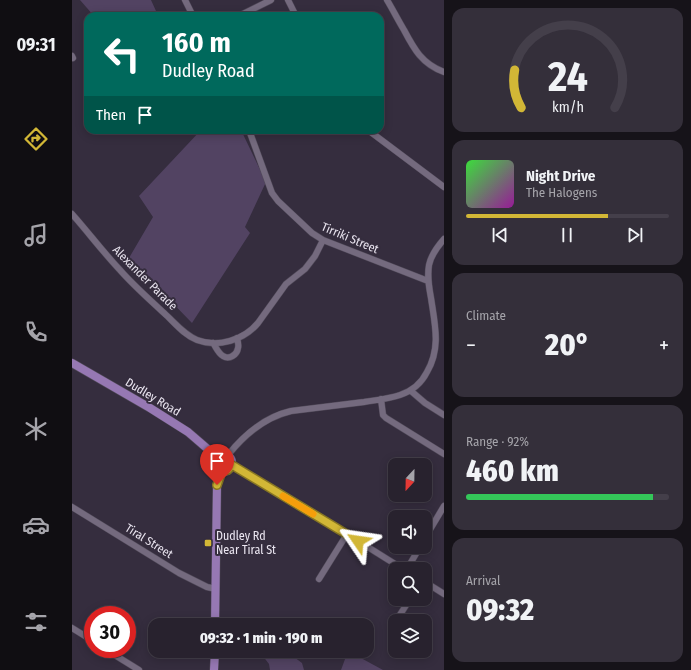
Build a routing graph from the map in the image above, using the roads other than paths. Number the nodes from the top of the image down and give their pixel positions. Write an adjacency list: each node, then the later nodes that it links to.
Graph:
1 (185, 0): 5 (street)
2 (271, 0): 6 (street)
3 (288, 0): 7 (street)
4 (387, 0): 8 (street)
5 (191, 12)
6 (247, 12)
7 (294, 12)
8 (444, 72)
9 (250, 134): 14 (street, Tirriki Street)
10 (373, 134): 11 (street)
11 (444, 187)
12 (72, 214): 17 (street, Alexander Parade)
13 (444, 239): 15 (street)
14 (323, 240): 15 (street, Tirriki Street); 16 (street, Alexander Parade)
15 (428, 281): 19 (street)
16 (237, 338): 17 (street, Alexander Parade); 17 (street)
17 (213, 342)
18 (72, 363): 24 (main road, Dudley Road)
19 (411, 391): 20 (street); 21 (street)
20 (381, 399): 22 (street); 23 (street)
21 (444, 415)
22 (444, 454)
23 (228, 455): 24 (main road); 25 (main road)
24 (217, 457): 26 (main road)
25 (232, 465): 26 (main road); 30 (street)
26 (222, 471): 34 (main road)
27 (444, 506): 29 (street)
28 (72, 507): 34 (street, Tiral Street)
29 (432, 526)
30 (347, 534): 31 (street); 32 (street)
31 (392, 562)
32 (319, 579)
33 (432, 586): 35 (street)
34 (216, 589): 36 (main road)
35 (444, 594)
36 (215, 618)
37 (72, 628): 38 (street)
38 (84, 635)
39 (118, 658): 41 (street)
40 (215, 658): 42 (main road)
41 (135, 669)
42 (214, 670)

